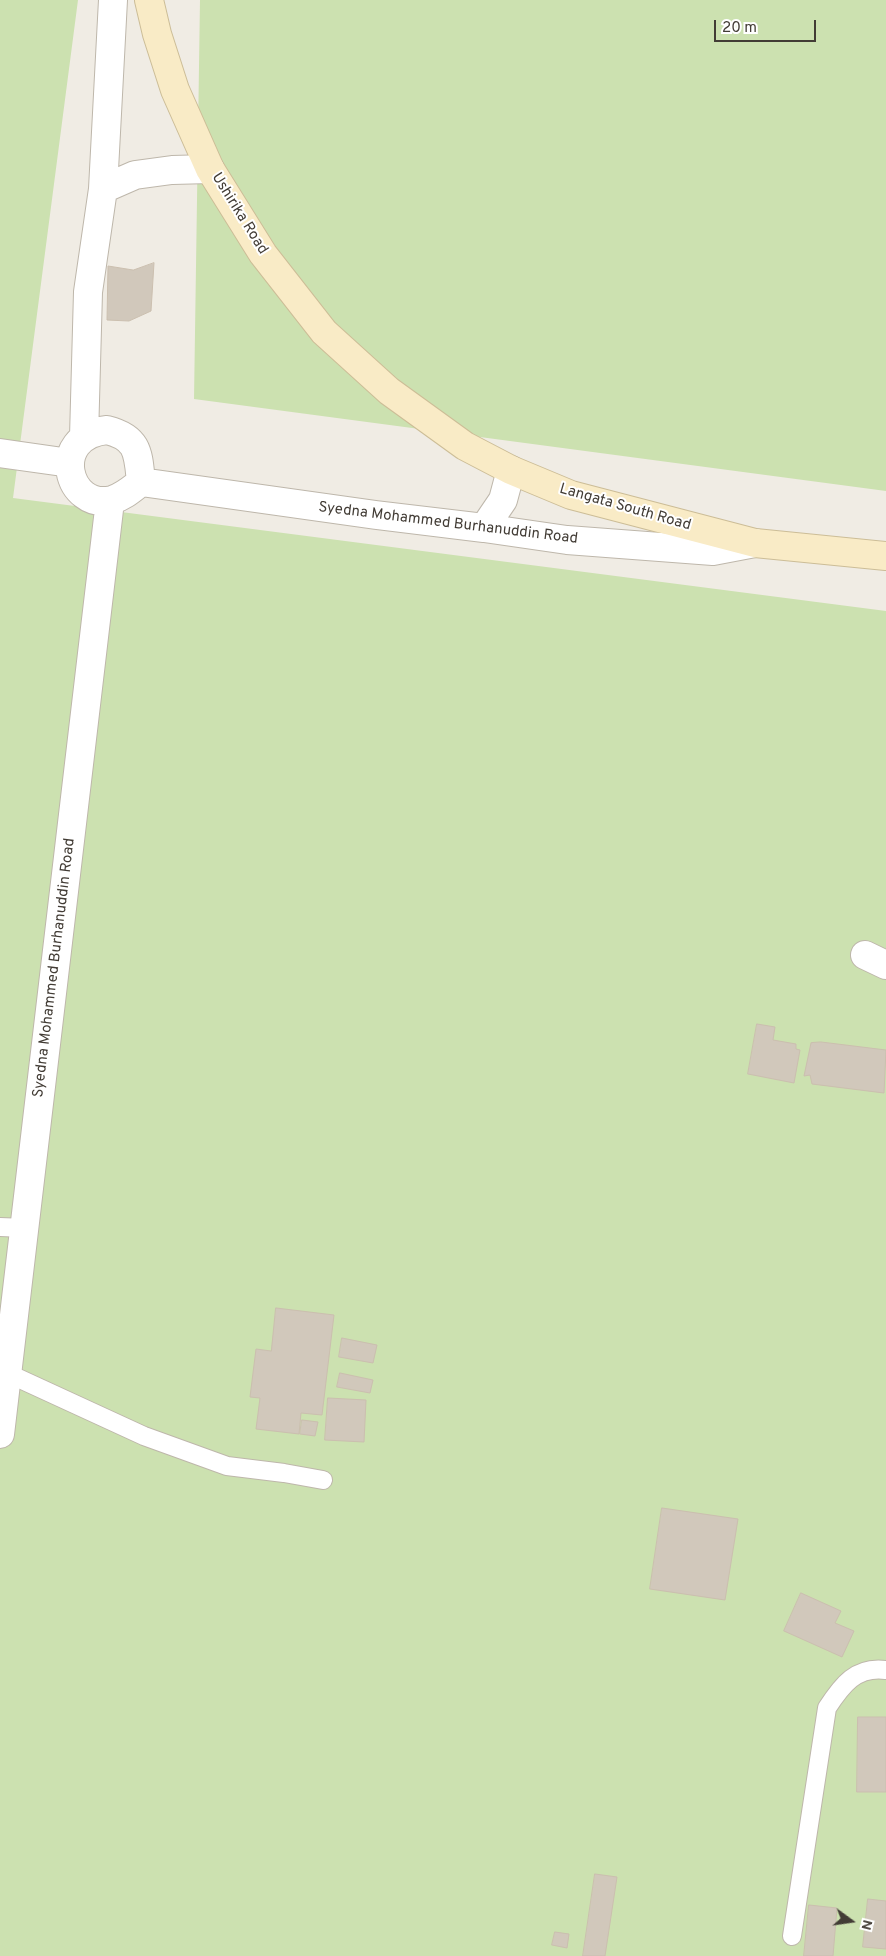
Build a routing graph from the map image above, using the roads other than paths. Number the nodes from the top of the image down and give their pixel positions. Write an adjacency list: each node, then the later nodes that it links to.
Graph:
1 (113, 0): 4 (street)
2 (149, 0): 3 (street, Ushirika Road)
3 (210, 169): 4 (street); 5 (street, Ushirika Road)
4 (103, 190): 6 (street)
5 (388, 391): 9 (street, Langata South Road)
6 (84, 437): 8 (street); 10 (street)
7 (0, 454): 8 (street)
8 (70, 463): 11 (street)
9 (511, 470): 12 (street); 13 (street, Langata South Road)
10 (142, 482): 11 (street); 12 (street, Syedna Mohammed Burhanuddin Road)
11 (110, 501): 15 (street, Syedna Mohammed Burhanuddin Road)
12 (484, 528): 13 (street, Syedna Mohammed Burhanuddin Road)
13 (755, 543): 14 (street, Langata South Road)
14 (886, 556)
15 (12, 1227): 16 (street, Syedna Mohammed Burhanuddin Road)
16 (7, 1373): 17 (street, Syedna Mohammed Burhanuddin Road); 18 (lane)
17 (0, 1434)
18 (323, 1480)
19 (886, 1670): 20 (lane)
20 (792, 1936)

